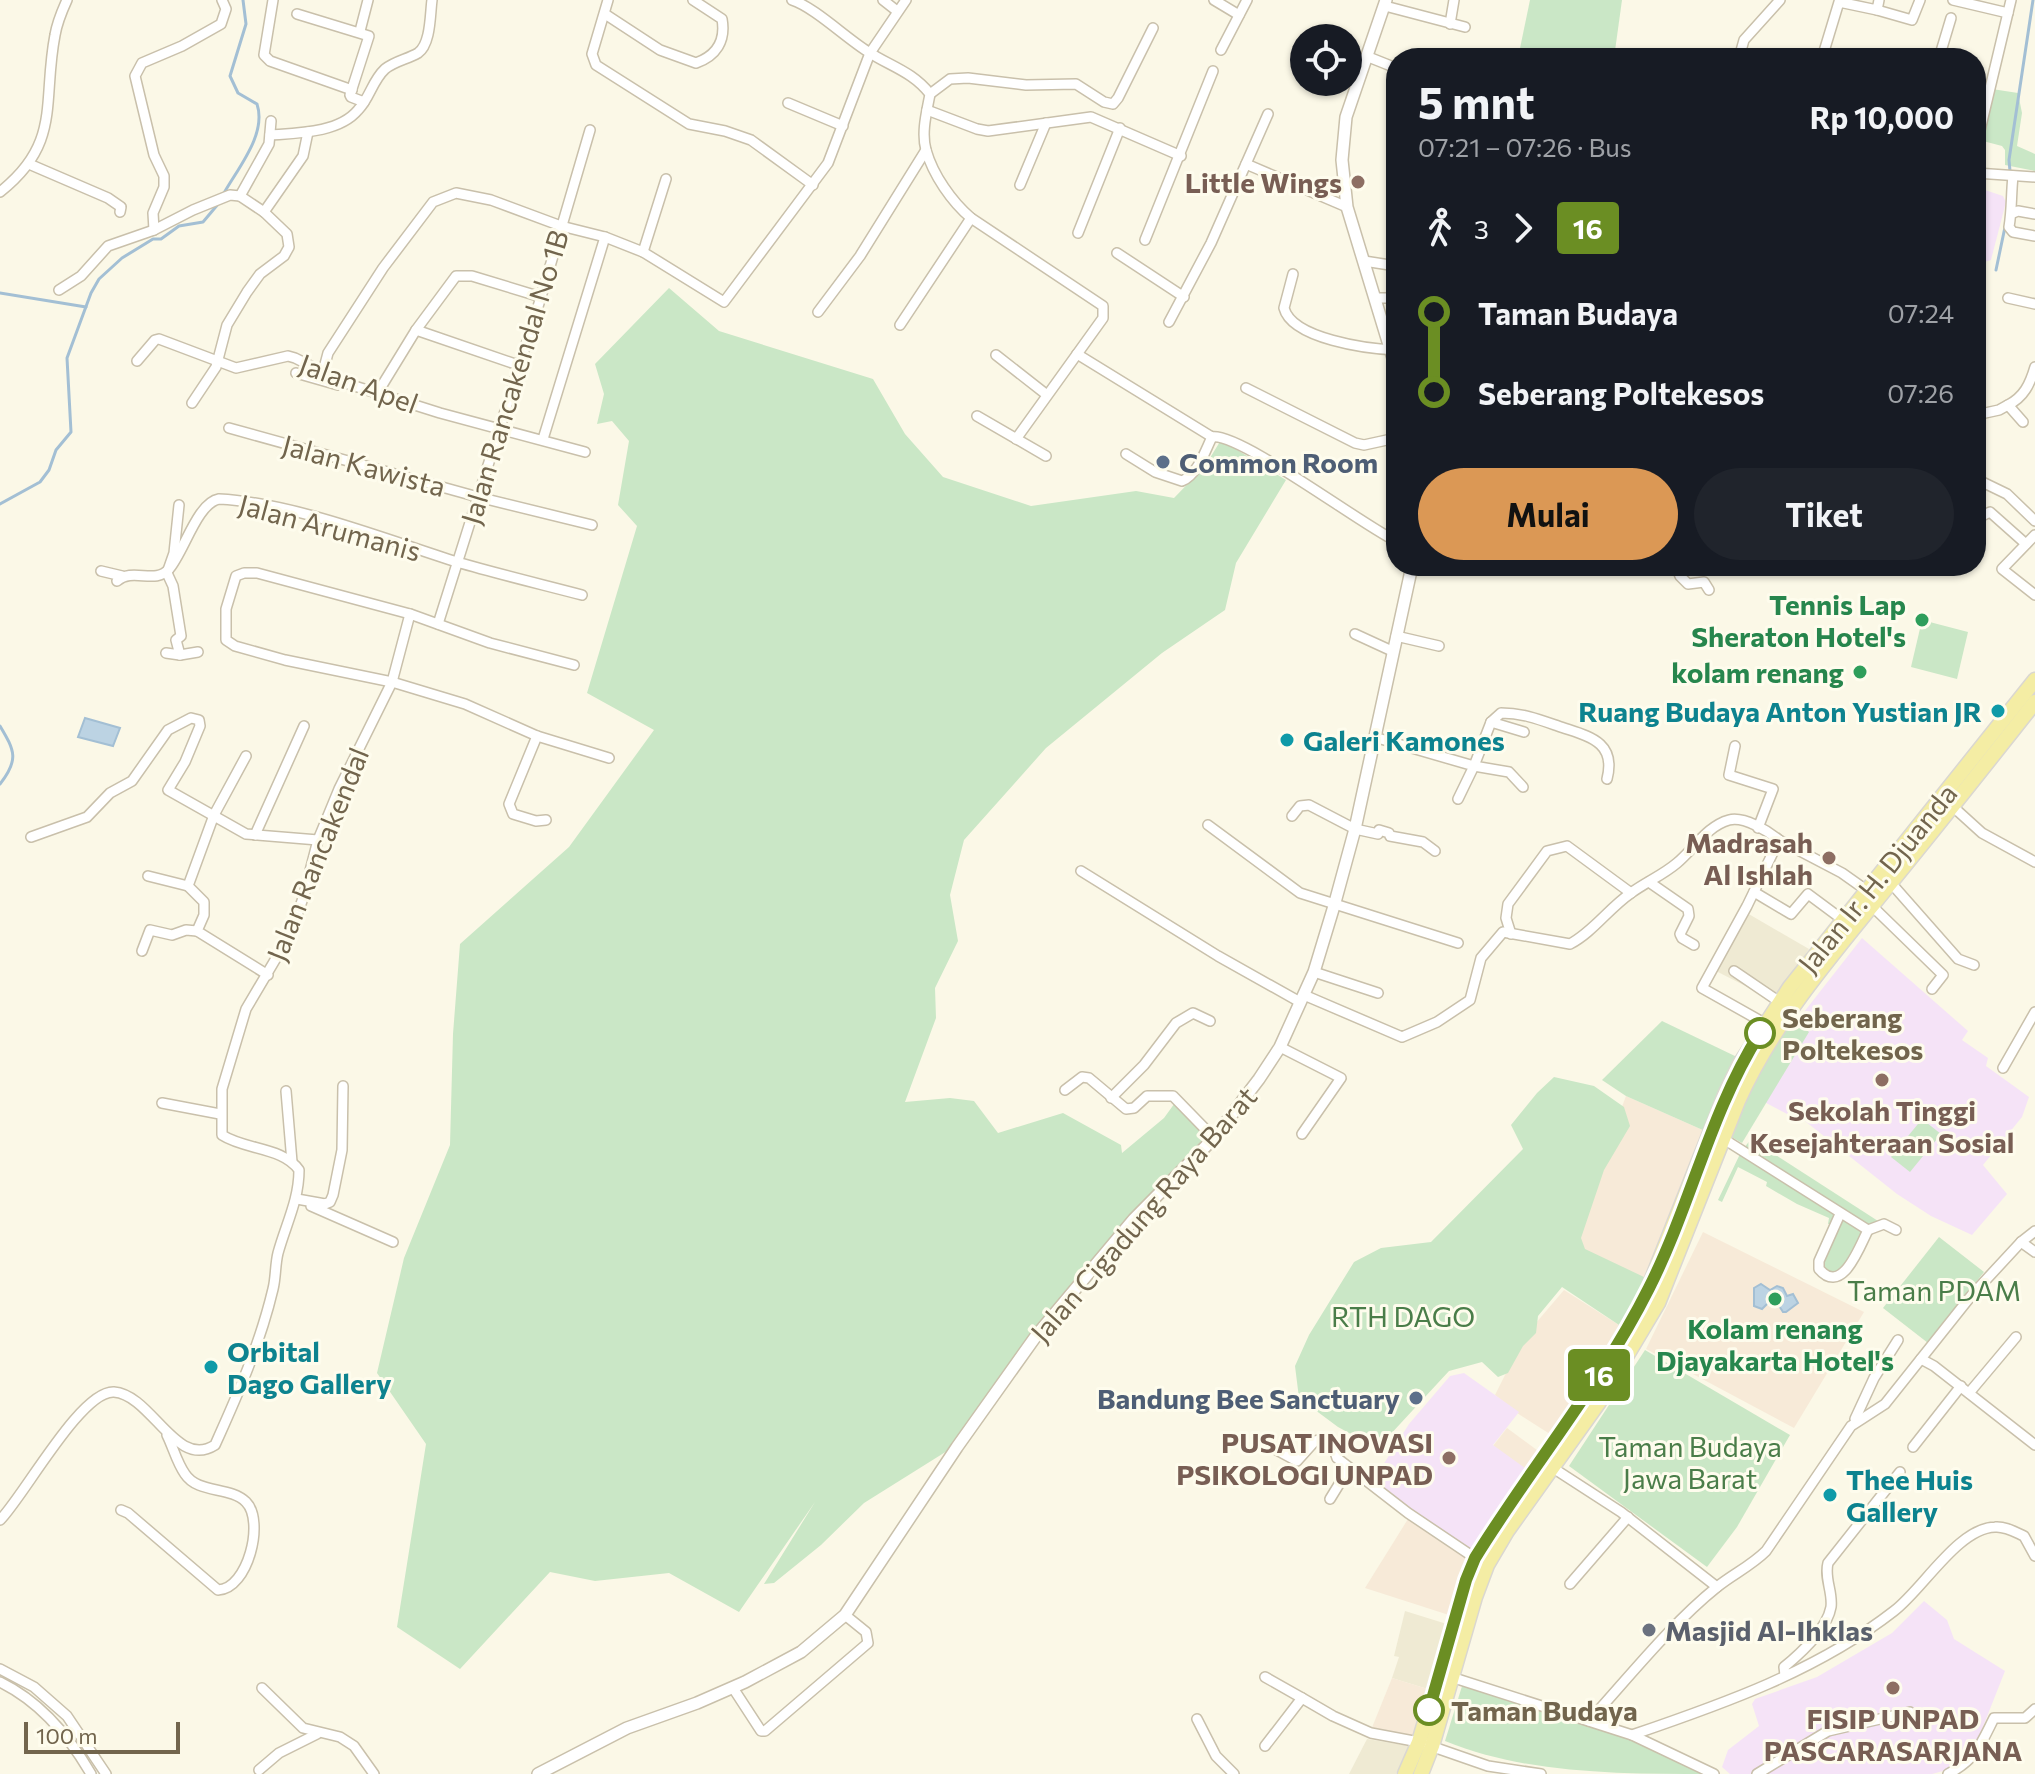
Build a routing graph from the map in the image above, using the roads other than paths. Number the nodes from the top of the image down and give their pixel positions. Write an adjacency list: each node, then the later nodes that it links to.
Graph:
1 (67, 0): 54 (street)
2 (222, 0): 71 (street)
3 (273, 0): 39 (street)
4 (368, 0): 29 (street)
5 (432, 0): 41 (street)
6 (608, 0): 23 (street)
7 (693, 0): 23 (street)
8 (792, 0): 34 (street)
9 (883, 0): 20 (street)
10 (906, 0): 20 (street)
11 (1214, 0): 24 (street)
12 (1247, 0): 24 (street)
13 (1454, 0): 26 (street)
14 (1780, 0): 30 (street)
15 (1920, 0): 19 (street)
16 (1953, 0): 21 (street)
17 (2011, 0): 21 (street)
18 (1385, 3): 26 (street); 35 (street)
19 (1878, 5): 31 (street)
20 (897, 11): 34 (street)
21 (2008, 13): 38 (street)
22 (297, 14): 29 (street)
23 (605, 14): 60 (street)
24 (1239, 15): 33 (street)
25 (1951, 18): 32 (street)
26 (1450, 24): 27 (street)
27 (1465, 27)
28 (1153, 28): 40 (street)
29 (360, 31): 39 (street)
30 (1742, 48)
31 (1825, 48)
32 (1942, 48)
33 (1221, 50)
34 (870, 53): 40 (street); 47 (street)
35 (1366, 56): 36 (street); 64 (street)
36 (1386, 64)
37 (1213, 71): 53 (street)
38 (1986, 89)
39 (352, 90): 41 (street)
40 (930, 94): 43 (street)
41 (364, 102): 50 (street)
42 (788, 103): 47 (street)
43 (927, 110): 46 (street); 52 (street)
44 (1268, 114): 55 (street)
45 (271, 121): 51 (street)
46 (1046, 123): 48 (street); 61 (street)
47 (843, 126): 60 (street)
48 (1120, 128): 53 (street); 72 (street)
49 (590, 130): 70 (street, Jalan Rancakendal No 1B)
50 (308, 132): 51 (street); 66 (street)
51 (270, 135): 63 (street)
52 (926, 150): 69 (street); 88 (street)
53 (1181, 156): 75 (street)
54 (29, 164): 62 (street); 65 (street)
55 (1246, 164): 64 (street); 83 (street)
56 (1986, 174): 57 (street)
57 (2013, 176): 58 (street); 67 (street)
58 (2035, 177)
59 (666, 179): 76 (street)
60 (813, 185): 76 (street)
61 (1020, 185)
62 (0, 192)
63 (238, 195): 66 (street); 71 (street)
64 (1347, 207): 78 (street)
65 (120, 212)
66 (264, 212): 96 (street)
67 (2013, 213): 68 (street); 73 (street)
68 (2035, 214)
69 (971, 218): 90 (street); 94 (street)
70 (561, 226): 74 (street); 82 (street, Jalan Rancakendal No 1B); 100 (street)
71 (154, 230): 81 (street)
72 (1078, 233)
73 (2035, 236)
74 (605, 237): 76 (street); 114 (street)
75 (1145, 240)
76 (643, 252)
77 (1117, 253): 83 (street)
78 (1364, 261): 79 (street); 84 (street)
79 (1386, 264)
80 (1293, 274): 93 (street)
81 (59, 290)
82 (541, 297): 91 (street); 98 (street, Jalan Rancakendal No 1B)
83 (1184, 297): 89 (street)
84 (1375, 298): 85 (street); 92 (street)
85 (1386, 298)
86 (2008, 298): 87 (street)
87 (2035, 304)
88 (818, 312)
89 (1169, 322)
90 (900, 325)
91 (416, 330): 98 (street); 104 (street)
92 (1386, 330)
93 (1386, 349)
94 (1077, 354): 105 (street); 113 (street)
95 (996, 355): 105 (street)
96 (219, 360): 97 (street, Jalan Apel); 100 (street, Jalan Apel); 106 (street)
97 (137, 361)
98 (518, 365): 112 (street, Jalan Rancakendal No 1B)
99 (2035, 367): 107 (street)
100 (323, 372): 102 (street, Jalan Apel)
101 (296, 373): 102 (street)
102 (345, 383): 104 (street, Jalan Apel)
103 (1246, 388): 116 (street)
104 (378, 392): 112 (street, Jalan Apel)
105 (1047, 395): 115 (street)
106 (192, 403)
107 (2008, 405): 108 (street); 110 (street)
108 (1986, 413)
109 (977, 416): 115 (street)
110 (2023, 422)
111 (229, 428): 121 (street, Jalan Kawista)
112 (499, 429): 114 (street, Jalan Apel); 121 (street, Jalan Rancakendal No 1B)
113 (1212, 437): 118 (street); 126 (street)
114 (543, 439): 117 (street, Jalan Apel)
115 (1016, 439): 119 (street)
116 (1386, 440)
117 (585, 452)
118 (1126, 454)
119 (1046, 456)
120 (1986, 484): 124 (street)
121 (478, 497): 125 (street, Jalan Kawista); 129 (street, Jalan Rancakendal No 1B)
122 (179, 505): 131 (street)
123 (1986, 514): 128 (street)
124 (2035, 521)
125 (592, 525)
126 (1386, 535)
127 (2035, 535): 128 (street)
128 (2026, 544): 136 (street)
129 (458, 562): 131 (street, Jalan Arumanis); 135 (street, Jalan Arumanis); 138 (street, Jalan Rancakendal No 1B)
130 (101, 571): 131 (street)
131 (167, 573): 145 (street)
132 (1410, 576): 140 (street, Jalan Cigadung Raya Barat)
133 (1680, 576): 134 (street)
134 (1709, 590)
135 (582, 595)
136 (2035, 595)
137 (410, 614): 138 (street); 148 (street, Jalan Rancakendal); 148 (street)
138 (438, 624): 146 (street)
139 (1355, 634): 142 (street)
140 (1396, 636): 141 (street); 142 (street, Jalan Cigadung Raya Barat)
141 (1439, 646)
142 (1392, 651): 154 (street, Jalan Cigadung Raya Barat)
143 (198, 652): 145 (street)
144 (166, 653): 145 (street)
145 (180, 655)
146 (574, 665)
147 (2035, 680): 162 (main road, Jalan Ir. H. Djuanda)
148 (392, 682): 153 (street); 171 (street, Jalan Rancakendal)
149 (2035, 702): 162 (main road, Jalan Ir. H. Djuanda)
150 (1491, 722): 152 (street); 158 (street); 159 (street)
151 (304, 726): 169 (street)
152 (1524, 732)
153 (537, 736): 157 (street); 165 (street)
154 (1374, 737): 158 (street); 168 (street, Jalan Cigadung Raya Barat)
155 (1735, 746): 167 (street)
156 (246, 756): 163 (street)
157 (609, 758)
158 (1474, 766): 160 (street); 161 (street)
159 (1607, 779)
160 (1523, 787)
161 (1458, 799)
162 (1947, 801): 174 (street); 178 (main road, Jalan Ir. H. Djuanda); 180 (main road, Jalan Ir. H. Djuanda)
163 (214, 815): 169 (street); 170 (street); 179 (street)
164 (1292, 816): 168 (street)
165 (546, 820)
166 (1208, 825): 183 (street)
167 (1758, 828): 172 (street); 177 (street)
168 (1355, 829): 173 (street); 183 (street, Jalan Cigadung Raya Barat)
169 (255, 835): 171 (street)
170 (31, 837)
171 (318, 840): 194 (street, Jalan Rancakendal)
172 (1779, 840): 180 (street); 181 (street)
173 (1435, 851)
174 (2035, 862)
175 (1081, 871): 197 (street)
176 (148, 876): 179 (street)
177 (1649, 882): 182 (street); 189 (street)
178 (1891, 883): 184 (main road, Jalan Ir. H. Djuanda); 191 (street)
179 (188, 886): 186 (street)
180 (1866, 890): 185 (main road, Jalan Ir. H. Djuanda)
181 (1754, 892): 185 (street); 201 (street)
182 (1631, 893): 187 (street); 187 (street)
183 (1334, 906): 188 (street); 193 (street, Jalan Cigadung Raya Barat)
184 (1872, 906): 195 (street); 198 (main road, Jalan Ir. H. Djuanda)
185 (1843, 920): 198 (main road, Jalan Ir. H. Djuanda)
186 (197, 931): 190 (street); 194 (street)
187 (1511, 934): 197 (street)
188 (1458, 943)
189 (1694, 945)
190 (142, 951)
191 (1974, 965)
192 (1734, 971): 198 (street)
193 (1314, 972): 196 (street); 197 (street, Jalan Cigadung Raya Barat)
194 (268, 975): 209 (street, Jalan Rancakendal)
195 (1932, 989)
196 (1378, 993)
197 (1302, 998): 202 (street, Jalan Cigadung Raya Barat)
198 (1786, 1007): 201 (main road, Jalan Ir. H. Djuanda); 211 (main road, Jalan Ir. H. Djuanda)
199 (2035, 1012): 203 (street)
200 (1210, 1021): 207 (street)
201 (1766, 1024): 211 (main road, Jalan Ir. H. Djuanda)
202 (1280, 1047): 210 (street); 212 (street, Jalan Cigadung Raya Barat)
203 (2003, 1068)
204 (343, 1086): 214 (street)
205 (1065, 1090): 207 (street)
206 (286, 1091): 213 (street)
207 (1111, 1098): 212 (street)
208 (162, 1103): 209 (street)
209 (220, 1114): 213 (street)
210 (1302, 1134)
211 (1718, 1136): 215 (street); 232 (main road, Jalan Ir. H. Djuanda)
212 (1214, 1138): 243 (street, Jalan Cigadung Raya Barat)
213 (292, 1162): 214 (street)
214 (296, 1202): 219 (street); 228 (street)
215 (1840, 1214): 216 (street); 216 (street)
216 (1868, 1230): 217 (street)
217 (1896, 1230)
218 (2035, 1231): 220 (street)
219 (393, 1242)
220 (2021, 1242): 221 (street); 224 (street)
221 (2035, 1252)
222 (2016, 1337): 226 (street)
223 (1898, 1340): 227 (street)
224 (1921, 1359): 225 (street); 227 (street)
225 (1961, 1386): 226 (street); 231 (street)
226 (1969, 1393): 230 (street)
227 (1851, 1426): 242 (street)
228 (166, 1432): 236 (street); 238 (street)
229 (1260, 1441): 233 (street)
230 (2035, 1445)
231 (1913, 1447)
232 (1547, 1464): 237 (street); 240 (main road, Jalan Ir. H. Djuanda); 246 (main road, Jalan Ir. H. Djuanda)
233 (1349, 1468): 235 (street); 240 (street)
234 (1900, 1472): 245 (street)
235 (1330, 1499)
236 (121, 1510)
237 (1628, 1517): 241 (street); 242 (street)
238 (0, 1520)
239 (2035, 1556): 245 (street)
240 (1475, 1558): 246 (main road, Jalan Ir. H. Djuanda)
241 (1570, 1584)
242 (1717, 1587): 255 (street)
243 (845, 1615): 250 (street, Jalan Cigadung Raya Barat); 250 (street)
244 (0, 1669): 264 (street)
245 (1785, 1675): 257 (street)
246 (1447, 1676): 255 (street); 258 (main road, Jalan Ir. H. Djuanda)
247 (1265, 1677): 251 (street)
248 (0, 1682): 263 (street)
249 (262, 1688): 256 (street)
250 (733, 1688): 265 (street, Jalan Cigadung Raya Barat)
251 (1302, 1698): 258 (street); 259 (street)
252 (2035, 1709): 272 (street)
253 (1910, 1712): 271 (street)
254 (1197, 1719): 266 (street)
255 (1589, 1721): 257 (street)
256 (318, 1734): 260 (street); 262 (street)
257 (1632, 1735): 270 (street)
258 (1426, 1744): 261 (street); 267 (main road, Jalan Ir. H. Djuanda); 268 (main road, Jalan Ir. H. Djuanda)
259 (1265, 1746)
260 (259, 1770)
261 (1494, 1771): 269 (street)
262 (370, 1772)
263 (91, 1774)
264 (106, 1774)
265 (538, 1774)
266 (1232, 1774)
267 (1405, 1774)
268 (1421, 1774)
269 (1541, 1774)
270 (1714, 1774)
271 (1757, 1774)
272 (1948, 1774)

